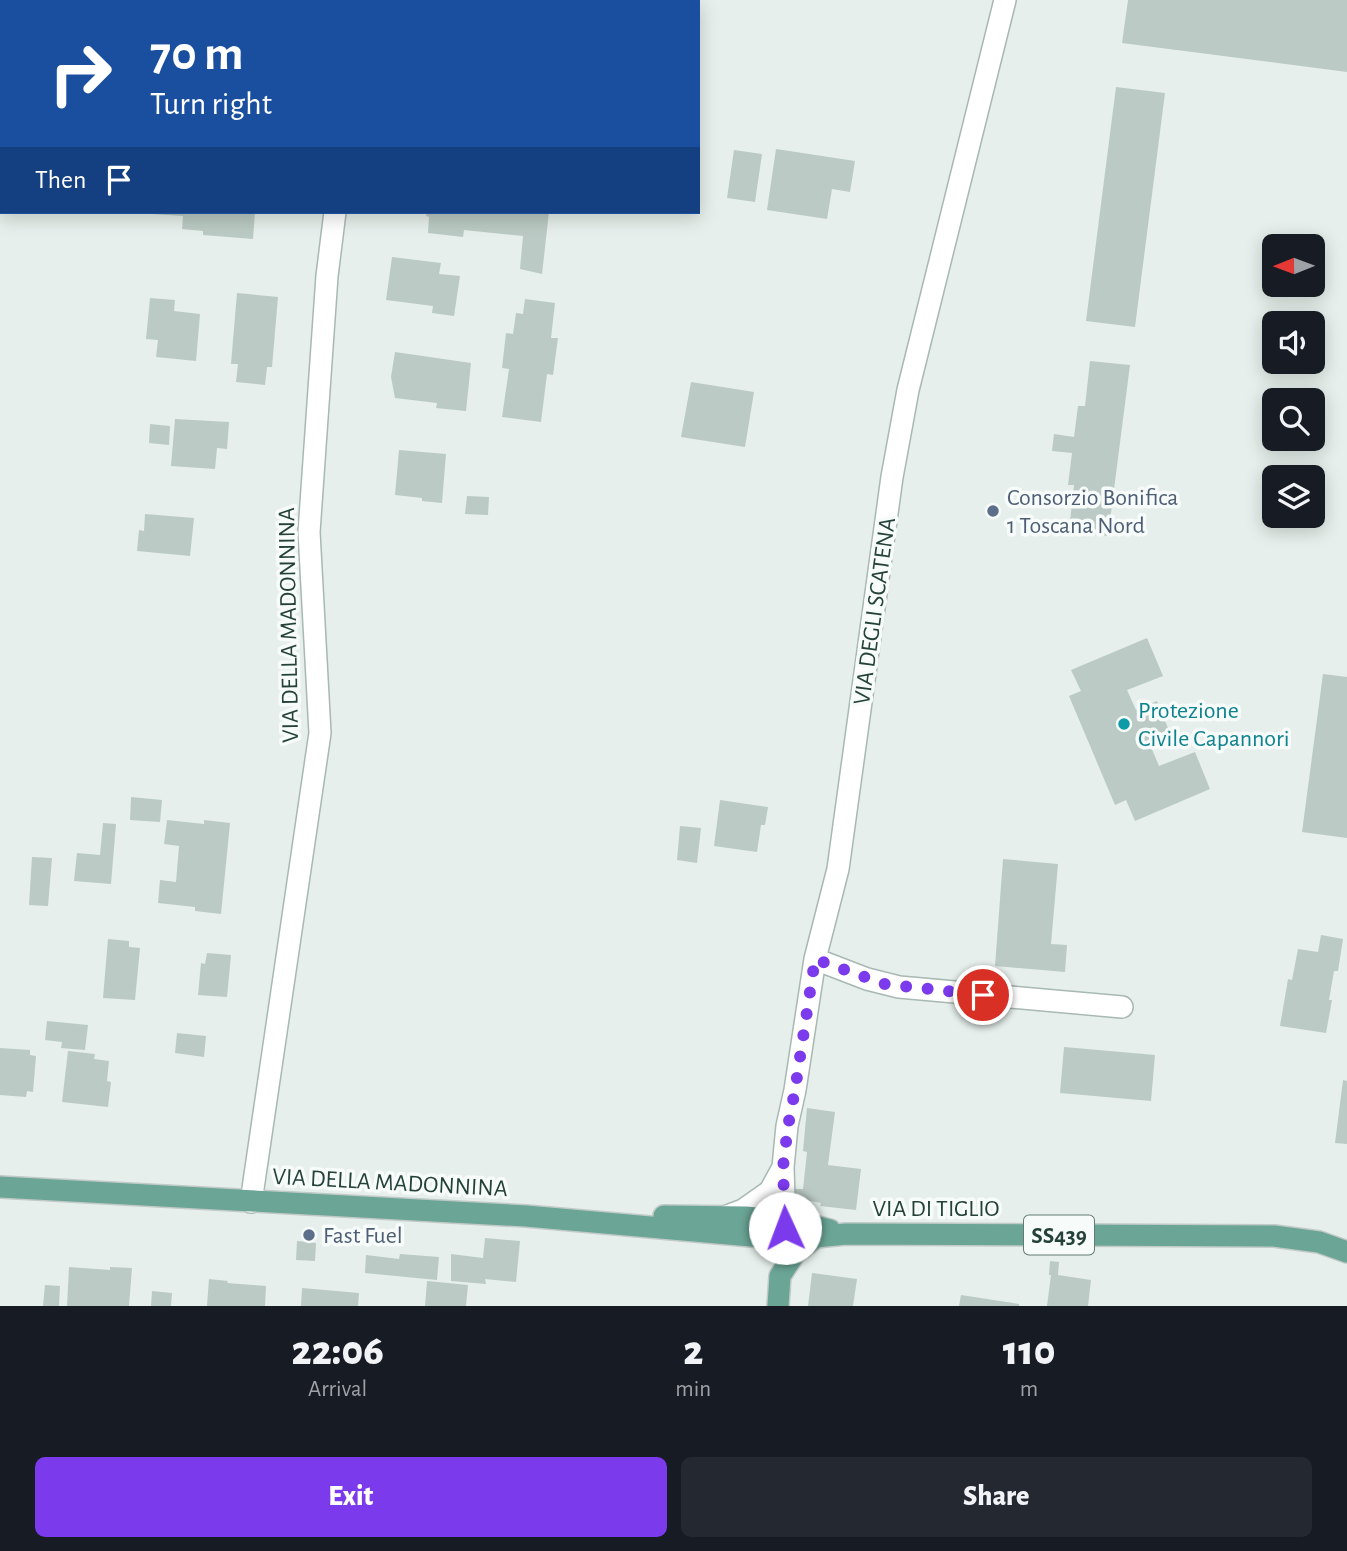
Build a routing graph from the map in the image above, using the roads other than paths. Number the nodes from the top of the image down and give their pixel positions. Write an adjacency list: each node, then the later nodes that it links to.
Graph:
1 (1005, 0): 3 (street, VIA DEGLI SCATENA)
2 (335, 214): 7 (street, VIA DELLA MADONNINA)
3 (815, 959): 4 (street); 5 (street, VIA DEGLI SCATENA)
4 (1122, 1007)
5 (783, 1167): 9 (street); 10 (street, VIA DEGLI SCATENA)
6 (0, 1186): 7 (main road, VIA DELLA MADONNINA)
7 (251, 1202): 8 (main road, VIA DELLA MADONNINA)
8 (526, 1216): 9 (main road); 12 (main road)
9 (727, 1216): 10 (main road)
10 (788, 1229): 11 (main road); 12 (main road); 13 (main road, VIA DI TIGLIO); 15 (main road)
11 (846, 1234): 13 (main road, VIA DI TIGLIO / SS439); 14 (main road, VIA DI TIGLIO / SS439)
12 (745, 1236): 15 (main road)
13 (816, 1237): 15 (main road)
14 (1345, 1253)
15 (784, 1270): 16 (main road)
16 (778, 1306)

